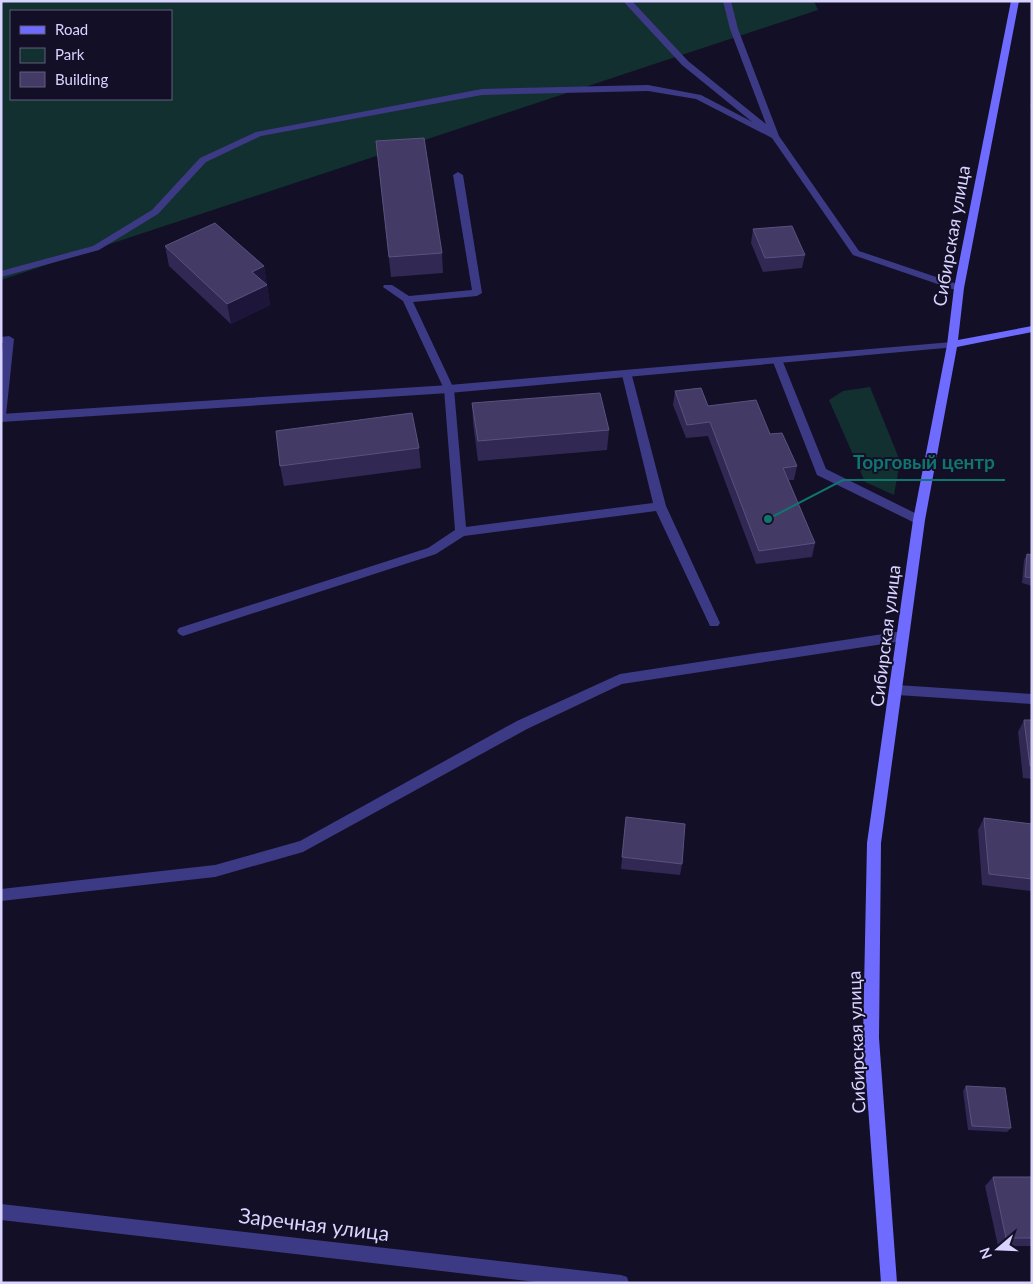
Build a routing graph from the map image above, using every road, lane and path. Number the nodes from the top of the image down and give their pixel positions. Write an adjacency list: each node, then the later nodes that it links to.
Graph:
1 (627, 1): 4 (street)
2 (727, 1): 4 (street)
3 (1015, 1): 8 (street, Сибирская улица)
4 (775, 136): 6 (street); 8 (street)
5 (458, 175): 9 (street)
6 (1, 274)
7 (388, 288): 9 (street)
8 (959, 288): 12 (street, Сибирская улица)
9 (407, 299): 15 (street)
10 (1032, 329): 12 (street)
11 (1, 340): 16 (street)
12 (952, 346): 13 (street); 18 (street, Сибирская улица)
13 (778, 362): 14 (street); 18 (street)
14 (627, 375): 15 (street); 17 (street)
15 (449, 389): 16 (street); 19 (street)
16 (1, 416)
17 (660, 506): 19 (street); 20 (street)
18 (919, 520): 22 (street, Сибирская улица)
19 (461, 532): 21 (street)
20 (714, 623)
21 (184, 631)
22 (903, 636): 23 (street, Сибирская улица); 25 (street)
23 (897, 690): 24 (street); 28 (street, Сибирская улица)
24 (1032, 699)
25 (1, 895)
26 (1, 1212): 27 (street, Заречная улица)
27 (621, 1283)
28 (889, 1283)

